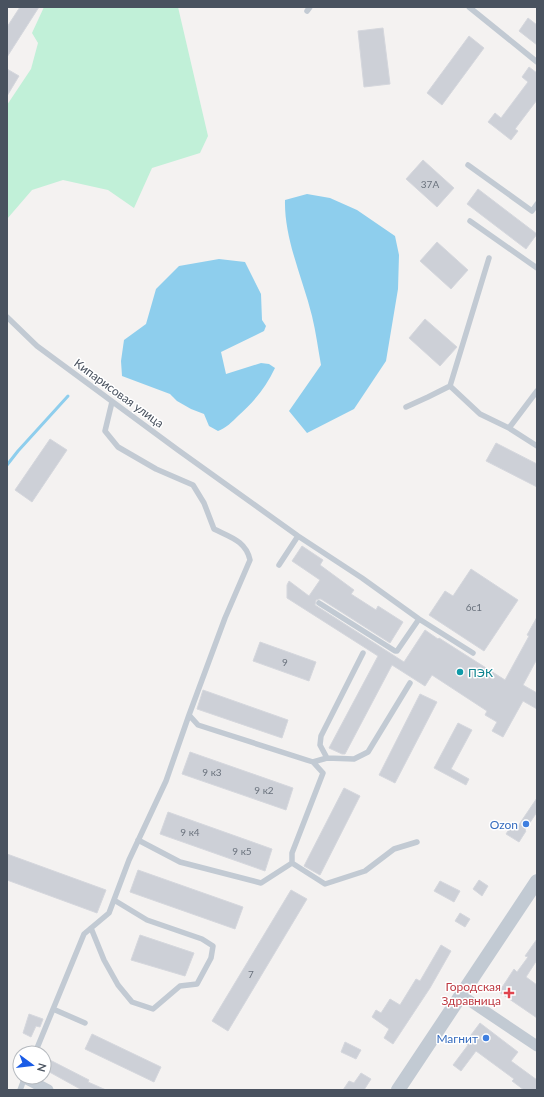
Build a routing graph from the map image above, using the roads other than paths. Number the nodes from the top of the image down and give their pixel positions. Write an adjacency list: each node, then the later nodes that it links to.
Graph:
1 (469, 7): 2 (lane)
2 (537, 62)
3 (468, 164): 4 (lane)
4 (537, 204)
5 (470, 221): 7 (lane)
6 (489, 258): 9 (lane)
7 (537, 268)
8 (7, 317): 11 (lane, Кипарисовая улица)
9 (450, 386): 12 (lane); 13 (lane)
10 (537, 391): 13 (lane)
11 (112, 402): 15 (lane, Кипарисовая улица); 22 (lane)
12 (406, 407)
13 (509, 428): 14 (lane)
14 (537, 446)
15 (298, 536): 16 (lane); 18 (lane, Кипарисовая улица)
16 (279, 565)
17 (319, 603): 18 (lane)
18 (419, 619): 20 (lane, Кипарисовая улица)
19 (363, 652): 23 (lane)
20 (473, 653)
21 (410, 683): 23 (lane)
22 (189, 715): 24 (lane); 25 (lane)
23 (327, 758): 24 (lane)
24 (313, 762): 27 (lane)
25 (138, 840): 27 (lane); 29 (lane)
26 (418, 842): 27 (lane)
27 (292, 863)
28 (537, 881): 31 (street)
29 (114, 900): 30 (lane); 30 (lane)
30 (91, 928): 32 (lane)
31 (461, 995): 35 (street); 38 (street)
32 (53, 1009): 33 (lane); 34 (lane)
33 (85, 1023)
34 (38, 1045)
35 (537, 1046)
36 (38, 1085): 37 (street)
37 (48, 1090)
38 (398, 1090)

